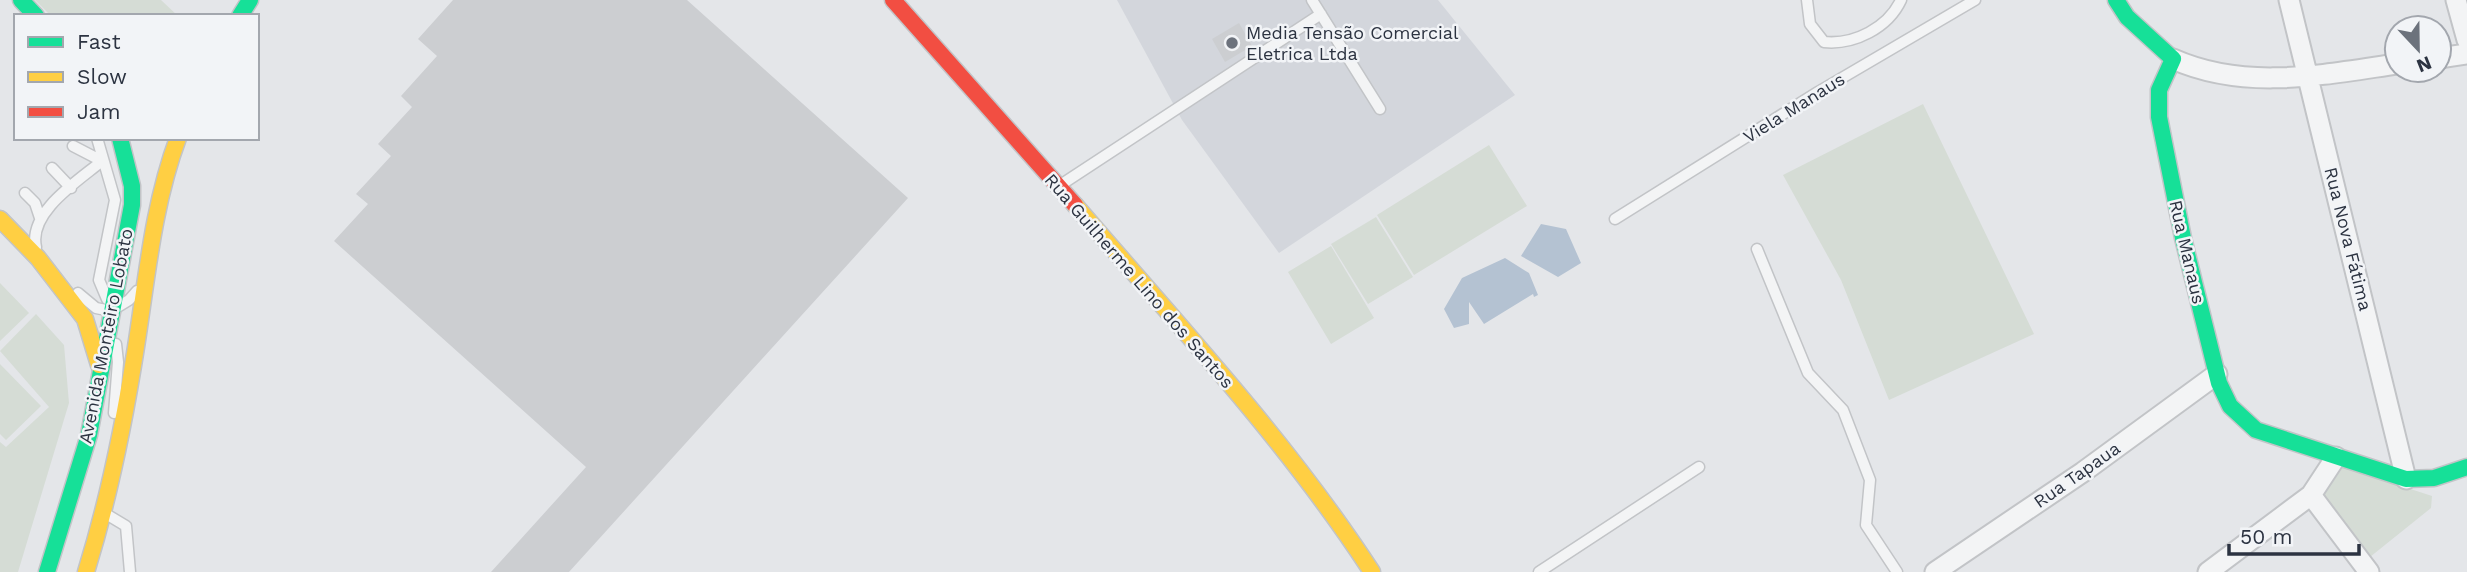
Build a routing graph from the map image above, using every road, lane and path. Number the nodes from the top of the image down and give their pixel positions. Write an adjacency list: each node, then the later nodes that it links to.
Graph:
1 (20, 0): 10 (street)
2 (893, 0): 23 (street, Rua Guilherme Lino dos Santos)
3 (1312, 0): 11 (lane)
4 (1807, 0): 5 (lane)
5 (1901, 0)
6 (1975, 0): 28 (lane, Viela Manaus)
7 (2116, 0): 13 (street)
8 (2289, 0): 15 (street, Rua Nova Fátima)
9 (2456, 0): 12 (street)
10 (34, 14)
11 (1321, 14): 16 (lane); 23 (lane)
12 (2467, 40)
13 (2173, 59): 15 (street); 33 (street, Rua Manaus)
14 (2383, 66): 15 (street)
15 (2308, 77): 39 (street, Rua Nova Fátima)
16 (1380, 109)
17 (97, 140): 21 (lane)
18 (120, 140): 32 (street, Avenida Monteiro Lobato)
19 (174, 142): 31 (street, Avenida Monteiro Lobato)
20 (73, 146): 21 (lane)
21 (102, 160): 24 (lane); 32 (lane)
22 (52, 168): 24 (lane)
23 (1059, 186): 45 (street, Rua Guilherme Lino dos Santos)
24 (71, 188): 26 (lane)
25 (25, 193): 26 (lane)
26 (40, 218): 30 (lane)
27 (0, 219): 30 (street)
28 (1615, 219)
29 (1757, 249): 47 (lane)
30 (38, 258): 32 (lane); 34 (street)
31 (148, 277): 32 (lane); 36 (street, Avenida Monteiro Lobato)
32 (111, 311): 34 (street, Avenida Monteiro Lobato); 36 (lane)
33 (2217, 374): 35 (street, Rua Manaus); 48 (street, Rua Tapaua)
34 (102, 376): 42 (street, Avenida Monteiro Lobato)
35 (2336, 457): 39 (street, Rua Manaus); 40 (street)
36 (119, 458): 41 (street, Avenida Monteiro Lobato)
37 (1699, 467): 46 (lane)
38 (2467, 467): 39 (street)
39 (2406, 479)
40 (2311, 495): 49 (street); 50 (street)
41 (106, 514): 43 (street, Avenida Monteiro Lobato); 44 (lane)
42 (47, 572)
43 (86, 572)
44 (130, 572)
45 (1372, 572)
46 (1539, 572)
47 (1897, 572)
48 (1935, 572)
49 (2208, 572)
50 (2369, 572)

